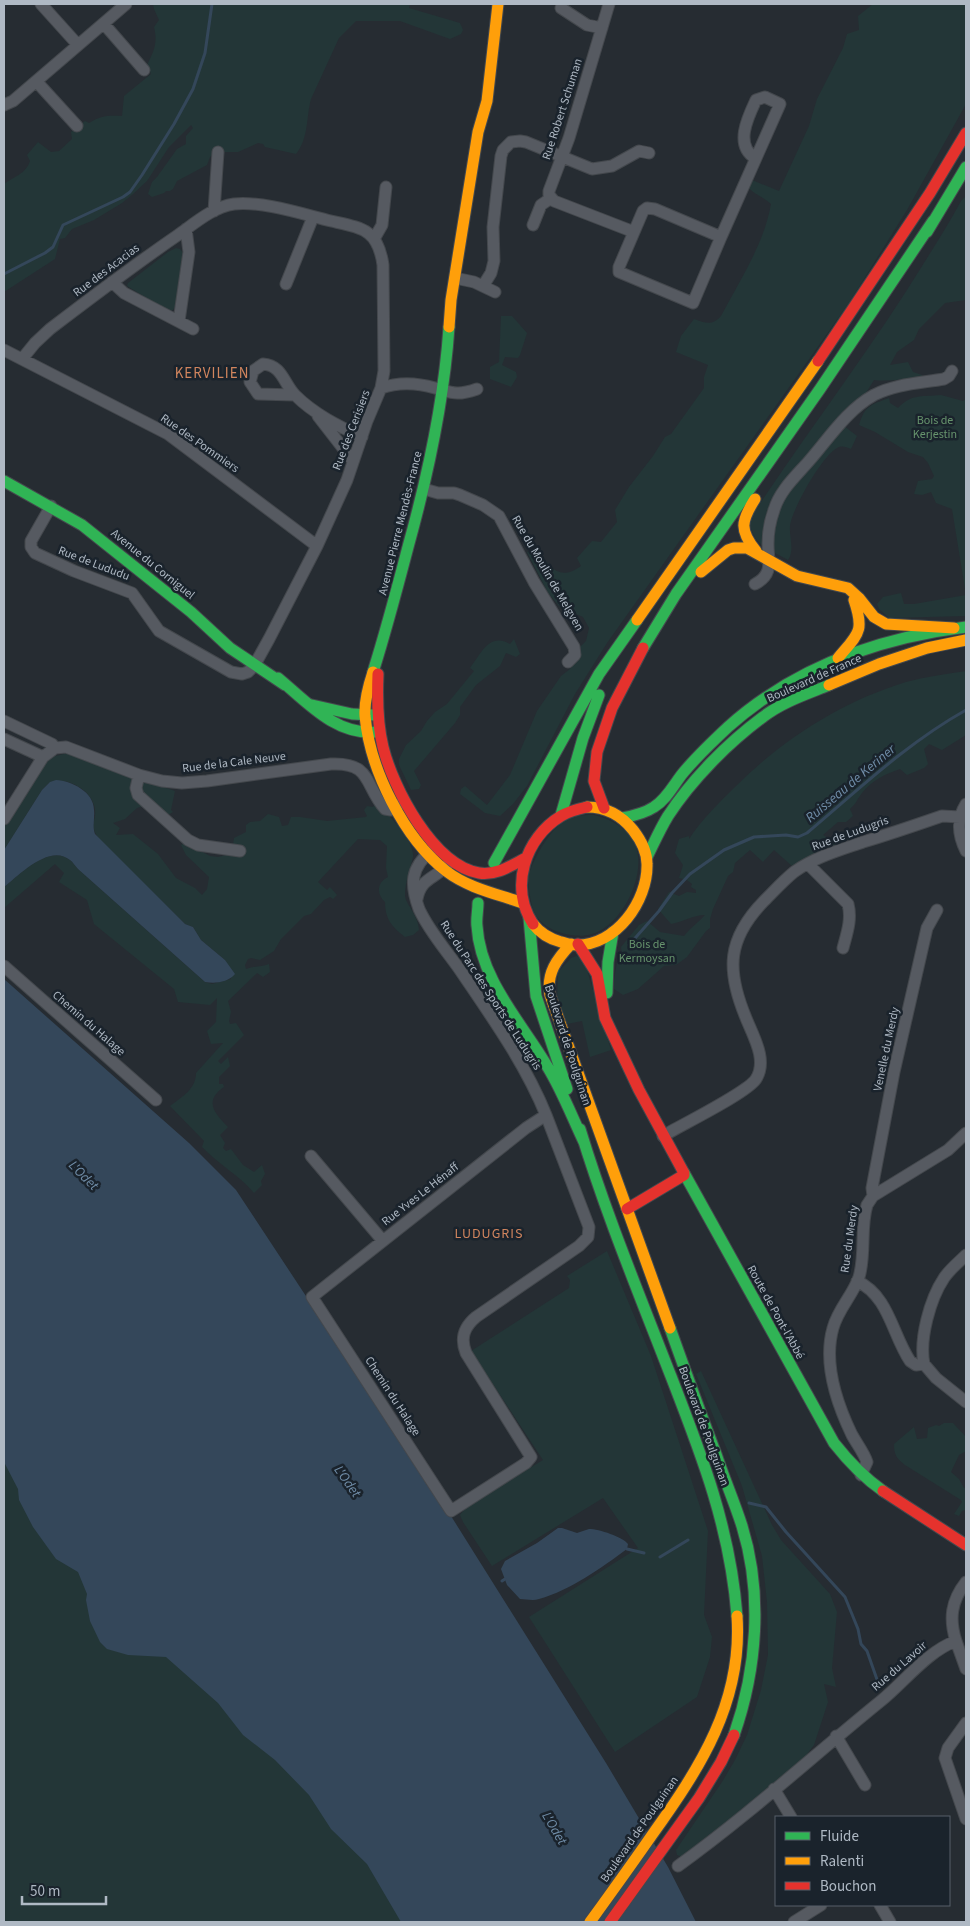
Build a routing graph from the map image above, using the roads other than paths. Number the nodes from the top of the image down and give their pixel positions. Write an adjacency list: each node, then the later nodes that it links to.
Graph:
1 (40, 4): 9 (street)
2 (126, 4): 7 (street)
3 (498, 4): 10 (main road, Avenue Pierre Mendès-France)
4 (508, 4): 10 (main road, Avenue Pierre Mendès-France)
5 (609, 4): 8 (street, Rue Robert Schuman)
6 (561, 8): 8 (street)
7 (104, 24): 9 (street); 11 (street)
8 (602, 28): 18 (street, Rue Robert Schuman)
9 (78, 46): 12 (street)
10 (492, 66): 31 (main road, Avenue Pierre Mendès-France)
11 (144, 70)
12 (36, 81): 13 (street); 14 (street)
13 (4, 105)
14 (77, 126)
15 (966, 133): 57 (main road)
16 (218, 152): 23 (street)
17 (649, 153): 18 (street)
18 (562, 157): 22 (street, Rue Robert Schuman); 34 (street)
19 (755, 158): 19 (street); 29 (street)
20 (966, 168): 25 (main road)
21 (386, 187): 30 (street)
22 (550, 198): 26 (street, Rue Robert Schuman); 28 (street)
23 (214, 211): 24 (street, Rue des Acacias); 27 (street, Rue des Acacias)
24 (313, 217): 30 (street, Rue des Acacias); 33 (street)
25 (933, 221): 55 (main road); 60 (main road)
26 (533, 225)
27 (186, 229): 32 (street, Rue des Acacias); 36 (street)
28 (634, 232): 29 (street); 29 (street)
29 (721, 237)
30 (374, 239): 40 (street, Rue des Cerisiers)
31 (459, 278): 34 (street); 45 (main road, Avenue Pierre Mendès-France)
32 (112, 282): 36 (street); 39 (street, Rue des Acacias)
33 (286, 284)
34 (483, 286): 35 (street)
35 (495, 292)
36 (179, 321): 37 (street)
37 (193, 329)
38 (4, 350): 39 (street, Rue des Pommiers)
39 (22, 359): 54 (street, Rue des Pommiers)
40 (384, 371): 42 (street); 43 (street, Rue des Cerisiers)
41 (952, 371): 56 (street)
42 (404, 384): 43 (street); 45 (street)
43 (381, 388): 48 (street, Rue des Cerisiers)
44 (477, 389): 45 (street)
45 (443, 391): 51 (main road, Avenue Pierre Mendès-France)
46 (295, 395): 47 (street)
47 (316, 413): 48 (street); 49 (street)
48 (362, 437): 49 (street, Rue des Cerisiers)
49 (353, 461): 54 (street, Rue des Cerisiers)
50 (4, 481): 53 (main road, Avenue du Corniguel)
51 (424, 489): 65 (main road, Avenue Pierre Mendès-France); 67 (street, Rue du Moulin de Melgven)
52 (4, 490): 53 (main road, Avenue du Corniguel)
53 (49, 509): 66 (main road, Avenue du Corniguel); 66 (street, Rue de Lududu)
54 (317, 546): 66 (street, Rue des Cerisiers)
55 (756, 551): 56 (main road); 60 (main road)
56 (770, 560): 58 (street); 59 (main road)
57 (675, 563): 82 (main road); 94 (main road)
58 (755, 584)
59 (850, 590): 62 (main road); 64 (main road)
60 (676, 594): 81 (main road)
61 (966, 627): 62 (main road, Boulevard de France)
62 (954, 628): 64 (main road, Boulevard de France)
63 (966, 640): 91 (main road, Boulevard de France)
64 (838, 658): 85 (main road, Boulevard de France)
65 (378, 660): 69 (main road, Avenue Pierre Mendès-France); 70 (main road, Avenue Pierre Mendès-France)
66 (256, 662): 68 (main road, Avenue du Corniguel)
67 (568, 662)
68 (311, 705): 69 (main road, Avenue du Corniguel); 73 (main road, Avenue du Corniguel)
69 (365, 715): 70 (main road, Avenue du Corniguel); 73 (main road, Avenue Pierre Mendès-France)
70 (379, 715): 72 (main road, Avenue Pierre Mendès-France)
71 (4, 721): 75 (street)
72 (380, 731): 73 (main road, Avenue du Corniguel); 78 (main road, Avenue Pierre Mendès-France)
73 (366, 733): 80 (main road, Avenue Pierre Mendès-France)
74 (4, 739): 76 (street)
75 (55, 748): 76 (street); 77 (street, Rue de la Cale Neuve)
76 (43, 757): 84 (street)
77 (139, 775): 80 (street, Rue de la Cale Neuve); 88 (street)
78 (404, 799): 80 (street); 86 (main road, Avenue Pierre Mendès-France)
79 (966, 804): 83 (street)
80 (396, 808): 86 (street, Rue de la Cale Neuve); 90 (main road, Avenue Pierre Mendès-France)
81 (604, 808): 82 (main road); 85 (main road)
82 (561, 815): 92 (main road)
83 (960, 817): 89 (street); 95 (street, Rue de Ludugris)
84 (4, 818)
85 (622, 818): 91 (main road)
86 (416, 819): 87 (main road, Avenue Pierre Mendès-France)
87 (438, 846): 90 (street, Rue du Parc des Sports de Ludugris); 93 (main road, Avenue Pierre Mendès-France)
88 (240, 851)
89 (966, 851)
90 (427, 854): 96 (main road, Avenue Pierre Mendès-France); 97 (street, Rue du Parc des Sports de Ludugris)
91 (647, 856): 102 (main road)
92 (526, 858): 93 (main road, Avenue Pierre Mendès-France); 99 (main road)
93 (451, 860): 96 (street)
94 (494, 862)
95 (808, 864): 104 (street); 110 (street, Rue de Ludugris)
96 (444, 870): 97 (street); 99 (main road, Avenue Pierre Mendès-France)
97 (416, 900): 108 (street, Rue du Parc des Sports de Ludugris)
98 (478, 903): 111 (main road)
99 (523, 903): 101 (main road)
100 (937, 910): 114 (street, Venelle du Merdy)
101 (528, 918): 103 (main road); 111 (main road, Boulevard de Poulguinan)
102 (613, 932): 103 (main road); 106 (main road, Route de Pont-l'Abbé)
103 (574, 944): 106 (main road, Route de Pont-l'Abbé); 115 (main road, Boulevard de Poulguinan)
104 (843, 948)
105 (4, 966): 107 (street, Chemin du Halage)
106 (617, 1044): 110 (main road, Route de Pont-l'Abbé)
107 (156, 1100)
108 (546, 1115): 116 (street, Rue Yves Le Hénaff); 123 (street, Rue du Parc des Sports de Ludugris)
109 (966, 1133): 114 (street, Rue du Merdy)
110 (663, 1136): 113 (main road, Route de Pont-l'Abbé)
111 (584, 1142): 137 (main road, Boulevard de Poulguinan)
112 (311, 1156): 116 (street)
113 (684, 1175): 115 (main road); 122 (main road, Route de Pont-l'Abbé)
114 (873, 1196): 118 (street, Rue du Merdy)
115 (627, 1210): 138 (main road, Boulevard de Poulguinan)
116 (383, 1241): 119 (street, Rue Yves Le Hénaff)
117 (966, 1255): 120 (street)
118 (857, 1281): 120 (street); 122 (street, Rue du Merdy)
119 (312, 1297): 123 (street, Chemin du Halage)
120 (924, 1364): 121 (street)
121 (966, 1402)
122 (861, 1475): 124 (main road, Route de Pont-l'Abbé)
123 (451, 1511)
124 (966, 1545)
125 (966, 1582): 126 (street)
126 (956, 1641): 127 (street); 129 (street, Rue du Lavoir)
127 (966, 1669)
128 (966, 1723): 133 (street)
129 (836, 1736): 130 (street); 131 (street, Rue du Lavoir)
130 (865, 1784)
131 (774, 1789): 132 (street); 134 (street, Rue du Lavoir)
132 (790, 1816)
133 (966, 1819)
134 (678, 1866)
135 (819, 1906): 139 (street)
136 (881, 1906): 140 (street)
137 (590, 1922)
138 (610, 1922)
139 (794, 1922)
140 (890, 1922)

